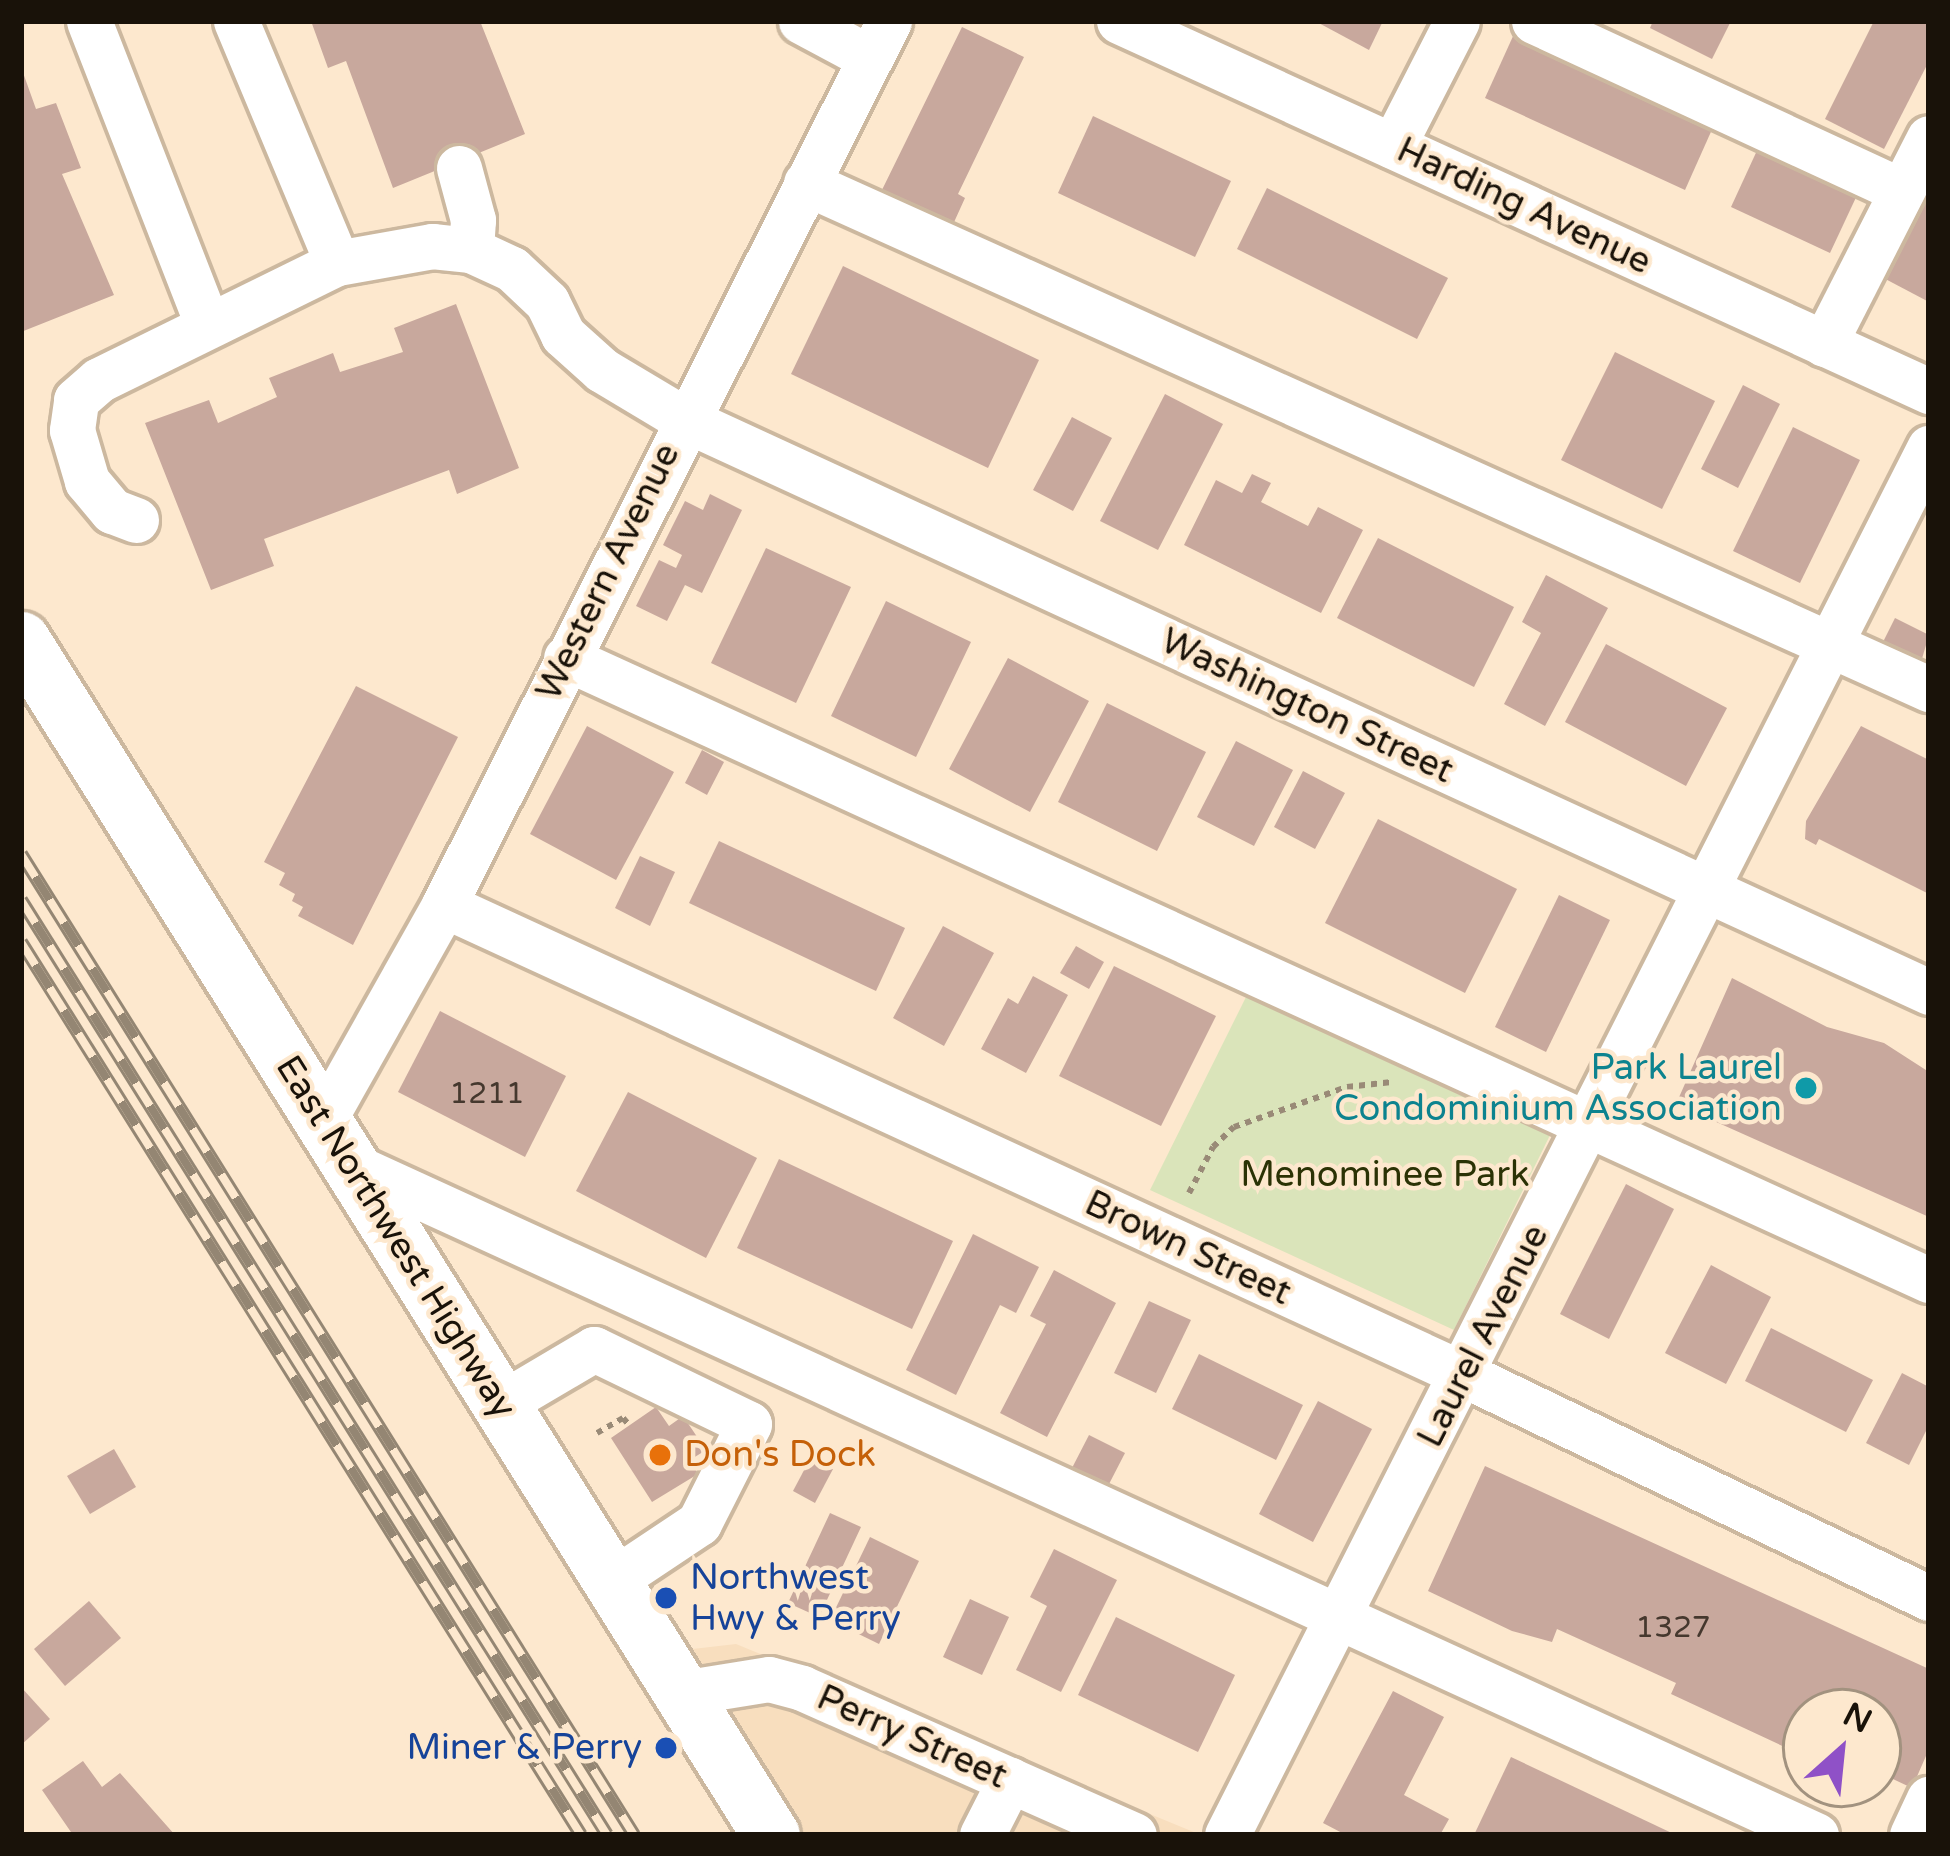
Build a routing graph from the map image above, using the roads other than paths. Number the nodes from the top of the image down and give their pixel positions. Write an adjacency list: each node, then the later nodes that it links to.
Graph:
1 (89, 21): 16 (street)
2 (236, 21): 15 (street)
3 (801, 21): 8 (street)
4 (1118, 21): 10 (street, Harding Avenue)
5 (1456, 21): 10 (street)
6 (1534, 21): 7 (street)
7 (1621, 39): 13 (street)
8 (879, 40): 12 (street, Western Avenue)
9 (1929, 138): 13 (street)
10 (1393, 146): 17 (street, Harding Avenue)
11 (459, 168): 14 (street)
12 (806, 183): 19 (street, Western Avenue); 23 (street)
13 (1902, 191): 17 (street)
14 (470, 250): 15 (street); 19 (street, Washington Street)
15 (337, 263): 16 (street)
16 (206, 324): 21 (street)
17 (1824, 344): 18 (street, Harding Avenue)
18 (1929, 391)
19 (684, 419): 24 (street, Western Avenue); 26 (street, Washington Street)
20 (1929, 448): 23 (street, Laurel Avenue)
21 (136, 520)
22 (21, 640): 30 (main road, East Northwest Highway)
23 (1829, 644): 25 (street); 26 (street, Laurel Avenue)
24 (566, 658): 27 (street, Western Avenue); 29 (street)
25 (1929, 689)
26 (1704, 888): 28 (street, Washington Street); 29 (street, Laurel Avenue)
27 (444, 905): 30 (street, Western Avenue); 32 (street, Brown Street)
28 (1929, 992)
29 (1588, 1125): 31 (street); 32 (street, Laurel Avenue)
30 (337, 1143): 33 (main road, East Northwest Highway); 36 (street)
31 (1929, 1280)
32 (1465, 1375): 35 (street, Brown Street); 36 (street, Laurel Avenue)
33 (501, 1404): 34 (main road, East Northwest Highway); 34 (street)
34 (612, 1582): 37 (main road, East Northwest Highway)
35 (1929, 1598)
36 (1341, 1616): 43 (street, Laurel Avenue); 44 (street)
37 (682, 1693): 39 (street, Perry Street); 40 (main road, East Northwest Highway)
38 (1929, 1799): 45 (street)
39 (1031, 1804): 41 (street); 42 (street, Perry Street)
40 (771, 1835)
41 (982, 1835)
42 (1134, 1835)
43 (1227, 1835)
44 (1816, 1835)
45 (1912, 1835)

